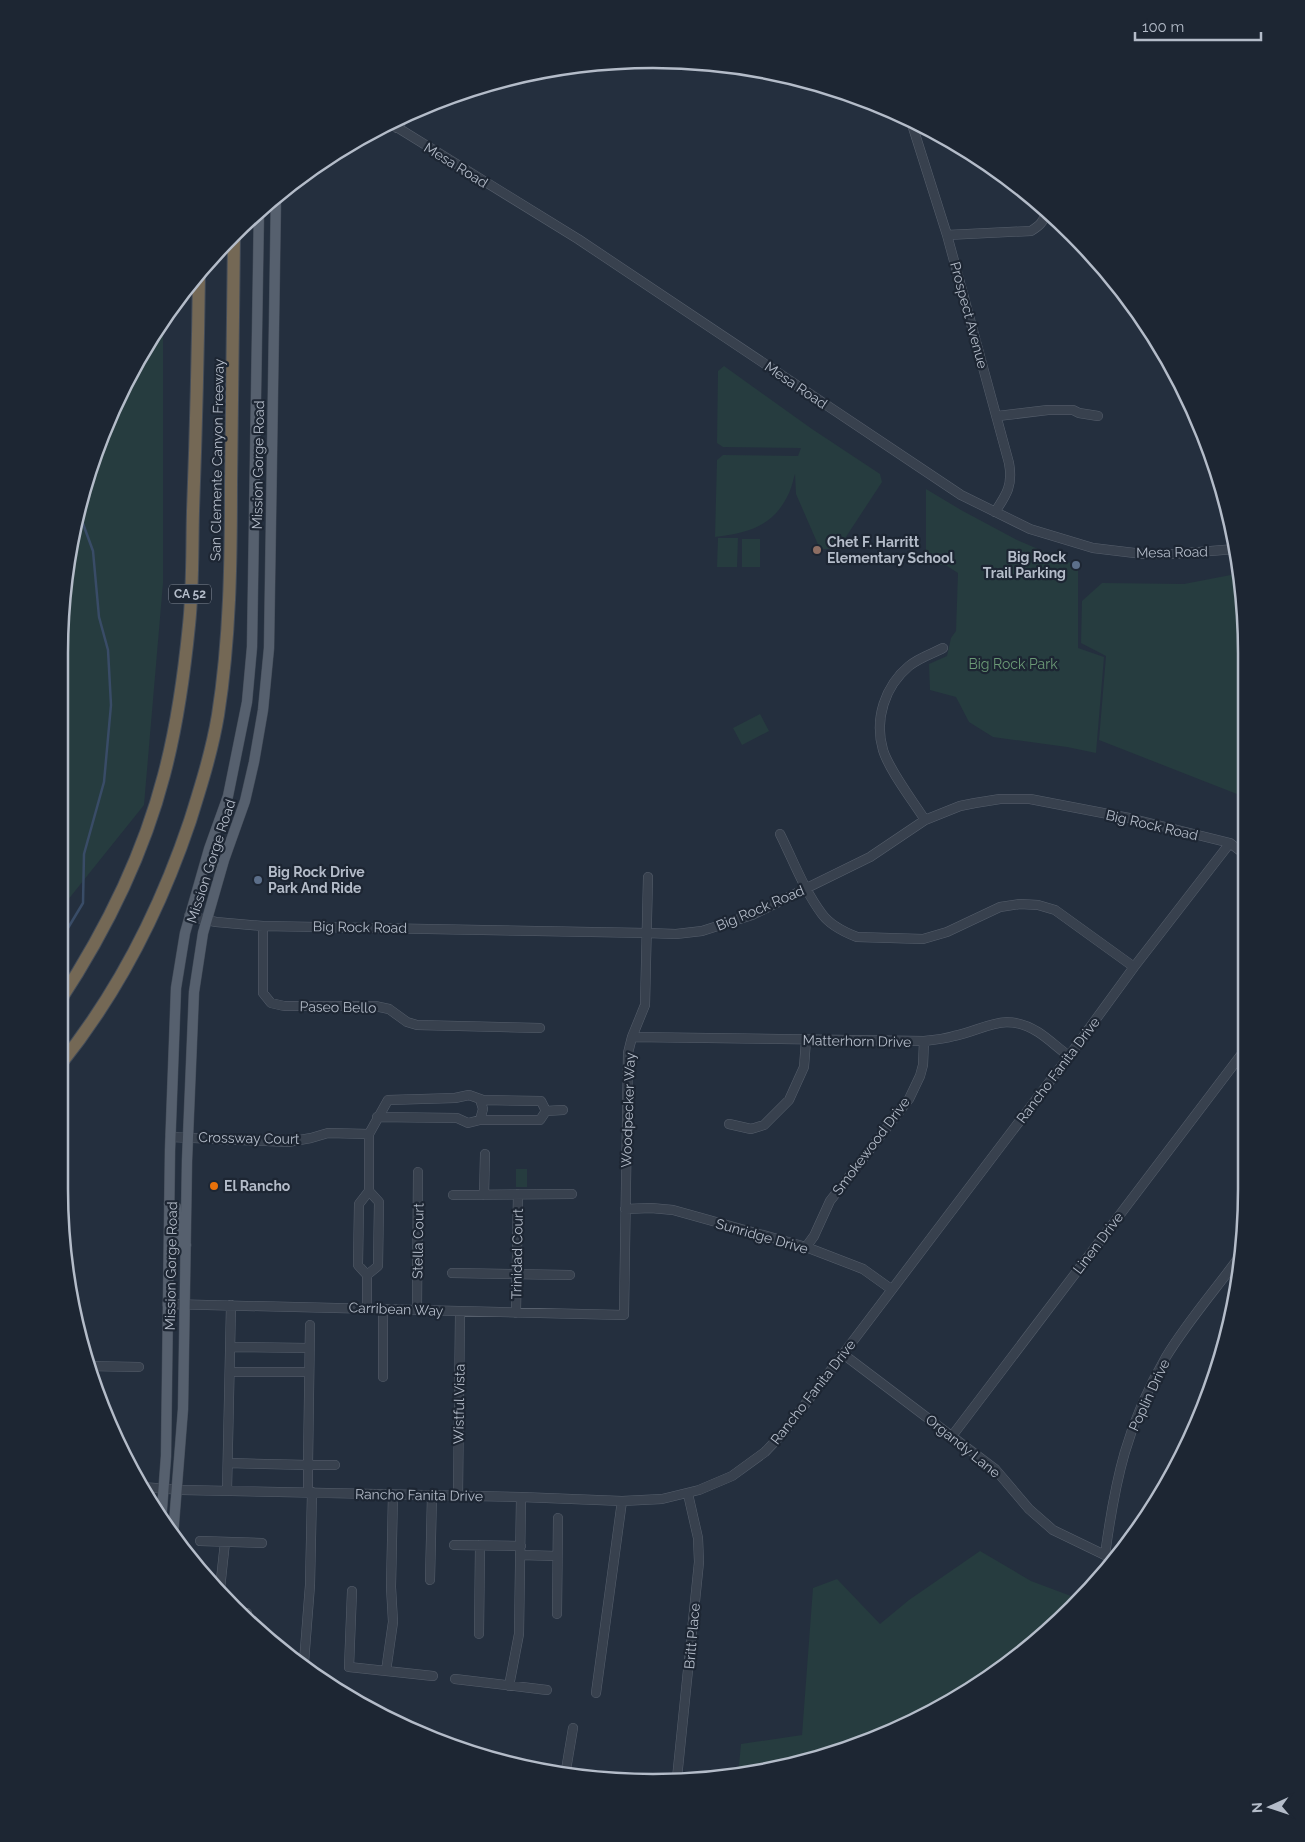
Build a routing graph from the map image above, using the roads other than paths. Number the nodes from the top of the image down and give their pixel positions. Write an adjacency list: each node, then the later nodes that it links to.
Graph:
1 (395, 127): 11 (street, Mesa Road)
2 (913, 129): 6 (street, Prospect Avenue)
3 (276, 205): 21 (main road, Mission Gorge Road)
4 (1044, 219): 6 (street)
5 (259, 221): 20 (main road, Mission Gorge Road)
6 (946, 235): 9 (street, Prospect Avenue)
7 (234, 245): 30 (highway, San Clemente Canyon Freeway / CA 52)
8 (200, 282): 25 (highway, San Clemente Canyon Freeway / CA 52)
9 (998, 416): 10 (street); 11 (street, Prospect Avenue)
10 (1098, 416)
11 (995, 512): 12 (street, Mesa Road)
12 (1228, 549)
13 (943, 648): 14 (street)
14 (925, 820): 16 (street, Big Rock Road); 19 (street, Big Rock Road)
15 (780, 834): 19 (street)
16 (1230, 844): 17 (street, Big Rock Road); 24 (street, Rancho Fanita Drive)
17 (1238, 850)
18 (648, 877): 23 (street, Woodpecker Way)
19 (807, 888): 23 (street, Big Rock Road); 24 (street)
20 (190, 916): 21 (street, Big Rock Road); 40 (main road, Mission Gorge Road)
21 (206, 921): 22 (street, Big Rock Road); 41 (main road, Mission Gorge Road)
22 (263, 926): 23 (street, Big Rock Road); 26 (street, Paseo Bello)
23 (647, 934): 27 (street, Woodpecker Way)
24 (1134, 967): 31 (street, Rancho Fanita Drive)
25 (68, 988)
26 (540, 1028)
27 (632, 1037): 28 (street, Matterhorn Drive); 50 (street, Woodpecker Way)
28 (806, 1040): 29 (street, Matterhorn Drive); 38 (street)
29 (924, 1042): 31 (street, Matterhorn Drive); 52 (street, Smokewood Drive)
30 (68, 1054)
31 (1068, 1056): 58 (street, Rancho Fanita Drive)
32 (1238, 1059): 77 (street, Linen Drive)
33 (480, 1099): 35 (street); 36 (street); 37 (street)
34 (563, 1110): 35 (street)
35 (546, 1111): 37 (street)
36 (379, 1115): 37 (street); 39 (street)
37 (480, 1120)
38 (729, 1124)
39 (369, 1134): 41 (street, Crossway Court); 44 (street)
40 (170, 1137): 41 (street, Crossway Court); 49 (main road, Mission Gorge Road)
41 (188, 1138): 51 (main road, Mission Gorge Road)
42 (484, 1154): 48 (street)
43 (418, 1172): 64 (street, Stella Court)
44 (369, 1192): 56 (street); 56 (street)
45 (518, 1194): 46 (street); 48 (street); 55 (street, Trinidad Court)
46 (572, 1194)
47 (453, 1195): 48 (street)
48 (484, 1195)
49 (169, 1204): 51 (main road); 59 (main road, Mission Gorge Road)
50 (625, 1209): 52 (street, Sunridge Drive); 67 (street, Woodpecker Way)
51 (186, 1245): 60 (main road, Mission Gorge Road)
52 (806, 1248): 58 (street, Sunridge Drive)
53 (1232, 1267): 101 (street, Poplin Drive)
54 (452, 1273): 55 (street)
55 (517, 1274): 57 (street); 66 (street, Trinidad Court)
56 (367, 1275): 62 (street)
57 (570, 1275)
58 (891, 1290): 71 (street, Rancho Fanita Drive)
59 (167, 1304): 60 (street, Carribean Way); 82 (main road, Mission Gorge Road)
60 (184, 1304): 61 (street, Carribean Way); 83 (main road, Mission Gorge Road)
61 (231, 1305): 62 (street, Carribean Way); 69 (street)
62 (367, 1308): 63 (street, Carribean Way)
63 (383, 1309): 64 (street, Carribean Way); 76 (street)
64 (417, 1310): 65 (street, Carribean Way)
65 (460, 1312): 66 (street, Carribean Way); 89 (street, Wistful Vista)
66 (516, 1313): 67 (street, Carribean Way)
67 (624, 1315)
68 (310, 1325): 70 (street)
69 (230, 1347): 70 (street); 74 (street)
70 (309, 1348): 75 (street)
71 (843, 1354): 77 (street, Organdy Lane); 87 (street, Rancho Fanita Drive)
72 (95, 1366): 73 (street)
73 (139, 1367)
74 (230, 1372): 75 (street); 78 (street)
75 (309, 1372): 79 (street)
76 (382, 1377)
77 (952, 1436): 101 (street, Organdy Lane)
78 (228, 1464): 79 (street); 84 (street)
79 (308, 1465): 80 (street); 85 (street)
80 (335, 1465)
81 (150, 1488): 82 (street, Rancho Fanita Drive)
82 (164, 1490): 83 (street, Rancho Fanita Drive); 92 (main road, Mission Gorge Road)
83 (177, 1490): 84 (street, Rancho Fanita Drive); 94 (main road, Mission Gorge Road)
84 (227, 1490): 85 (street, Rancho Fanita Drive)
85 (310, 1492): 86 (street, Rancho Fanita Drive); 109 (street)
86 (393, 1494): 88 (street, Rancho Fanita Drive); 110 (street)
87 (688, 1494): 91 (street, Rancho Fanita Drive); 118 (street, Britt Place)
88 (432, 1495): 89 (street, Rancho Fanita Drive); 104 (street)
89 (458, 1496): 90 (street, Rancho Fanita Drive)
90 (521, 1497): 91 (street, Rancho Fanita Drive); 100 (street)
91 (622, 1501): 115 (street)
92 (162, 1509)
93 (558, 1518): 102 (street)
94 (174, 1526)
95 (200, 1541): 96 (street)
96 (225, 1542): 97 (street); 105 (street)
97 (262, 1543)
98 (454, 1545): 99 (street)
99 (480, 1545): 100 (street); 108 (street)
100 (521, 1550): 102 (street); 113 (street)
101 (1105, 1555): 103 (street, Organdy Lane)
102 (557, 1556): 107 (street)
103 (1108, 1556)
104 (430, 1580)
105 (221, 1583)
106 (352, 1591): 110 (street)
107 (557, 1614)
108 (479, 1634)
109 (304, 1660)
110 (386, 1671): 111 (street)
111 (433, 1676)
112 (455, 1679): 113 (street)
113 (509, 1686): 114 (street)
114 (547, 1690)
115 (596, 1693)
116 (573, 1728): 117 (street)
117 (566, 1767)
118 (677, 1773)

